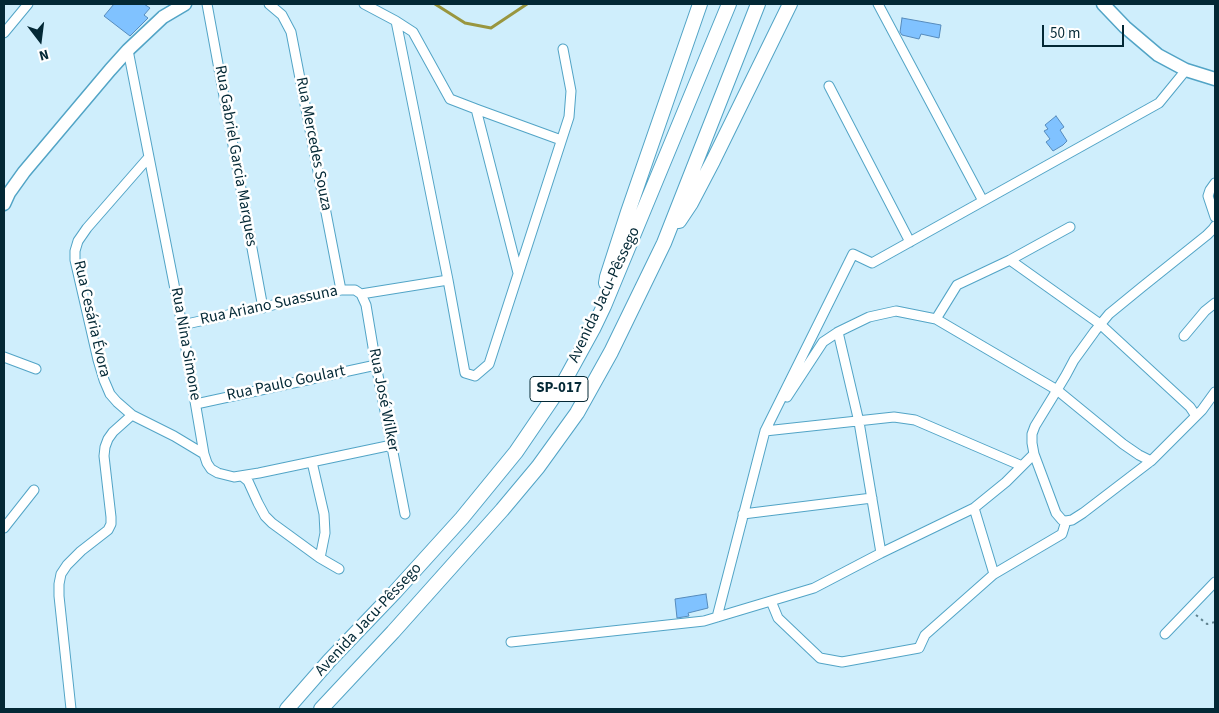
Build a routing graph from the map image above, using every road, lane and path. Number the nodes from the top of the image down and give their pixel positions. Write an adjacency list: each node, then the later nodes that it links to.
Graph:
1 (28, 4): 13 (street)
2 (185, 4): 15 (main road)
3 (207, 4): 37 (street, Rua Gabriel Garcia Marques)
4 (269, 4): 33 (street, Rua Mercedes Souza)
5 (364, 4): 12 (street)
6 (700, 4): 36 (highway)
7 (729, 4): 36 (highway, Avenida Jacu-Pêssego / SP-017)
8 (758, 4): 29 (highway, Avenida Jacu-Pêssego / SP-017)
9 (790, 4): 29 (highway)
10 (878, 4): 23 (street)
11 (1103, 4): 16 (main road)
12 (396, 21): 19 (street); 32 (street)
13 (4, 33)
14 (562, 49): 20 (street)
15 (128, 50): 21 (street, Rua Nina Simone); 24 (main road)
16 (1186, 70): 17 (main road); 23 (street)
17 (1215, 78)
18 (829, 86): 28 (street)
19 (476, 109): 20 (street); 31 (street)
20 (561, 140): 31 (street)
21 (149, 157): 40 (street, Rua Nina Simone); 49 (street, Rua Cesária Évora)
22 (1215, 182): 25 (street)
23 (983, 201): 28 (street)
24 (4, 204)
25 (1215, 217)
26 (1215, 226): 39 (street)
27 (1070, 227): 30 (street)
28 (910, 242): 52 (street)
29 (664, 243): 80 (highway, Avenida Jacu-Pêssego / SP-017)
30 (1010, 260): 38 (street); 39 (street)
31 (518, 273): 32 (street)
32 (448, 280): 34 (street, Rua Ariano Suassuna)
33 (342, 290): 34 (street, Rua Ariano Suassuna); 37 (street, Rua Ariano Suassuna)
34 (358, 292): 44 (street, Rua José Wilker)
35 (1215, 302): 42 (street)
36 (604, 306): 79 (highway, Avenida Jacu-Pêssego / SP-017)
37 (263, 308): 40 (street, Rua Ariano Suassuna)
38 (936, 318): 41 (street); 46 (street)
39 (1100, 324): 46 (street); 50 (street)
40 (182, 325): 48 (street, Rua Nina Simone)
41 (838, 332): 51 (street); 52 (street)
42 (1184, 336)
43 (4, 357): 45 (street)
44 (376, 365): 48 (street, Rua Paulo Goulart); 53 (street, Rua José Wilker)
45 (36, 368)
46 (1057, 390): 55 (street); 56 (street)
47 (1215, 392): 50 (street)
48 (196, 404): 54 (street, Rua Nina Simone)
49 (132, 415): 54 (street, Rua Cesária Évora); 78 (street)
50 (1196, 416): 56 (street)
51 (859, 422): 52 (street); 58 (street); 61 (street)
52 (765, 432): 64 (street)
53 (392, 445): 57 (street); 63 (street, Rua José Wilker)
54 (204, 454): 59 (street, Rua Nina Simone)
55 (1034, 454): 58 (street); 65 (street)
56 (1151, 461): 65 (street)
57 (312, 462): 59 (street); 68 (street)
58 (1022, 466): 62 (street)
59 (242, 476): 68 (street)
60 (34, 490): 66 (street)
61 (872, 498): 64 (street); 67 (street)
62 (974, 508): 67 (street); 70 (street)
63 (405, 514)
64 (743, 514): 74 (street)
65 (1066, 522): 70 (street)
66 (4, 528)
67 (881, 553): 72 (street)
68 (320, 558): 69 (street)
69 (339, 568)
70 (994, 574): 72 (street)
71 (1215, 582): 73 (street)
72 (771, 601): 74 (street)
73 (1190, 610): 75 (path); 76 (street)
74 (717, 617): 77 (street)
75 (1215, 622)
76 (1165, 634)
77 (511, 642)
78 (71, 709)
79 (287, 709)
80 (321, 709)

